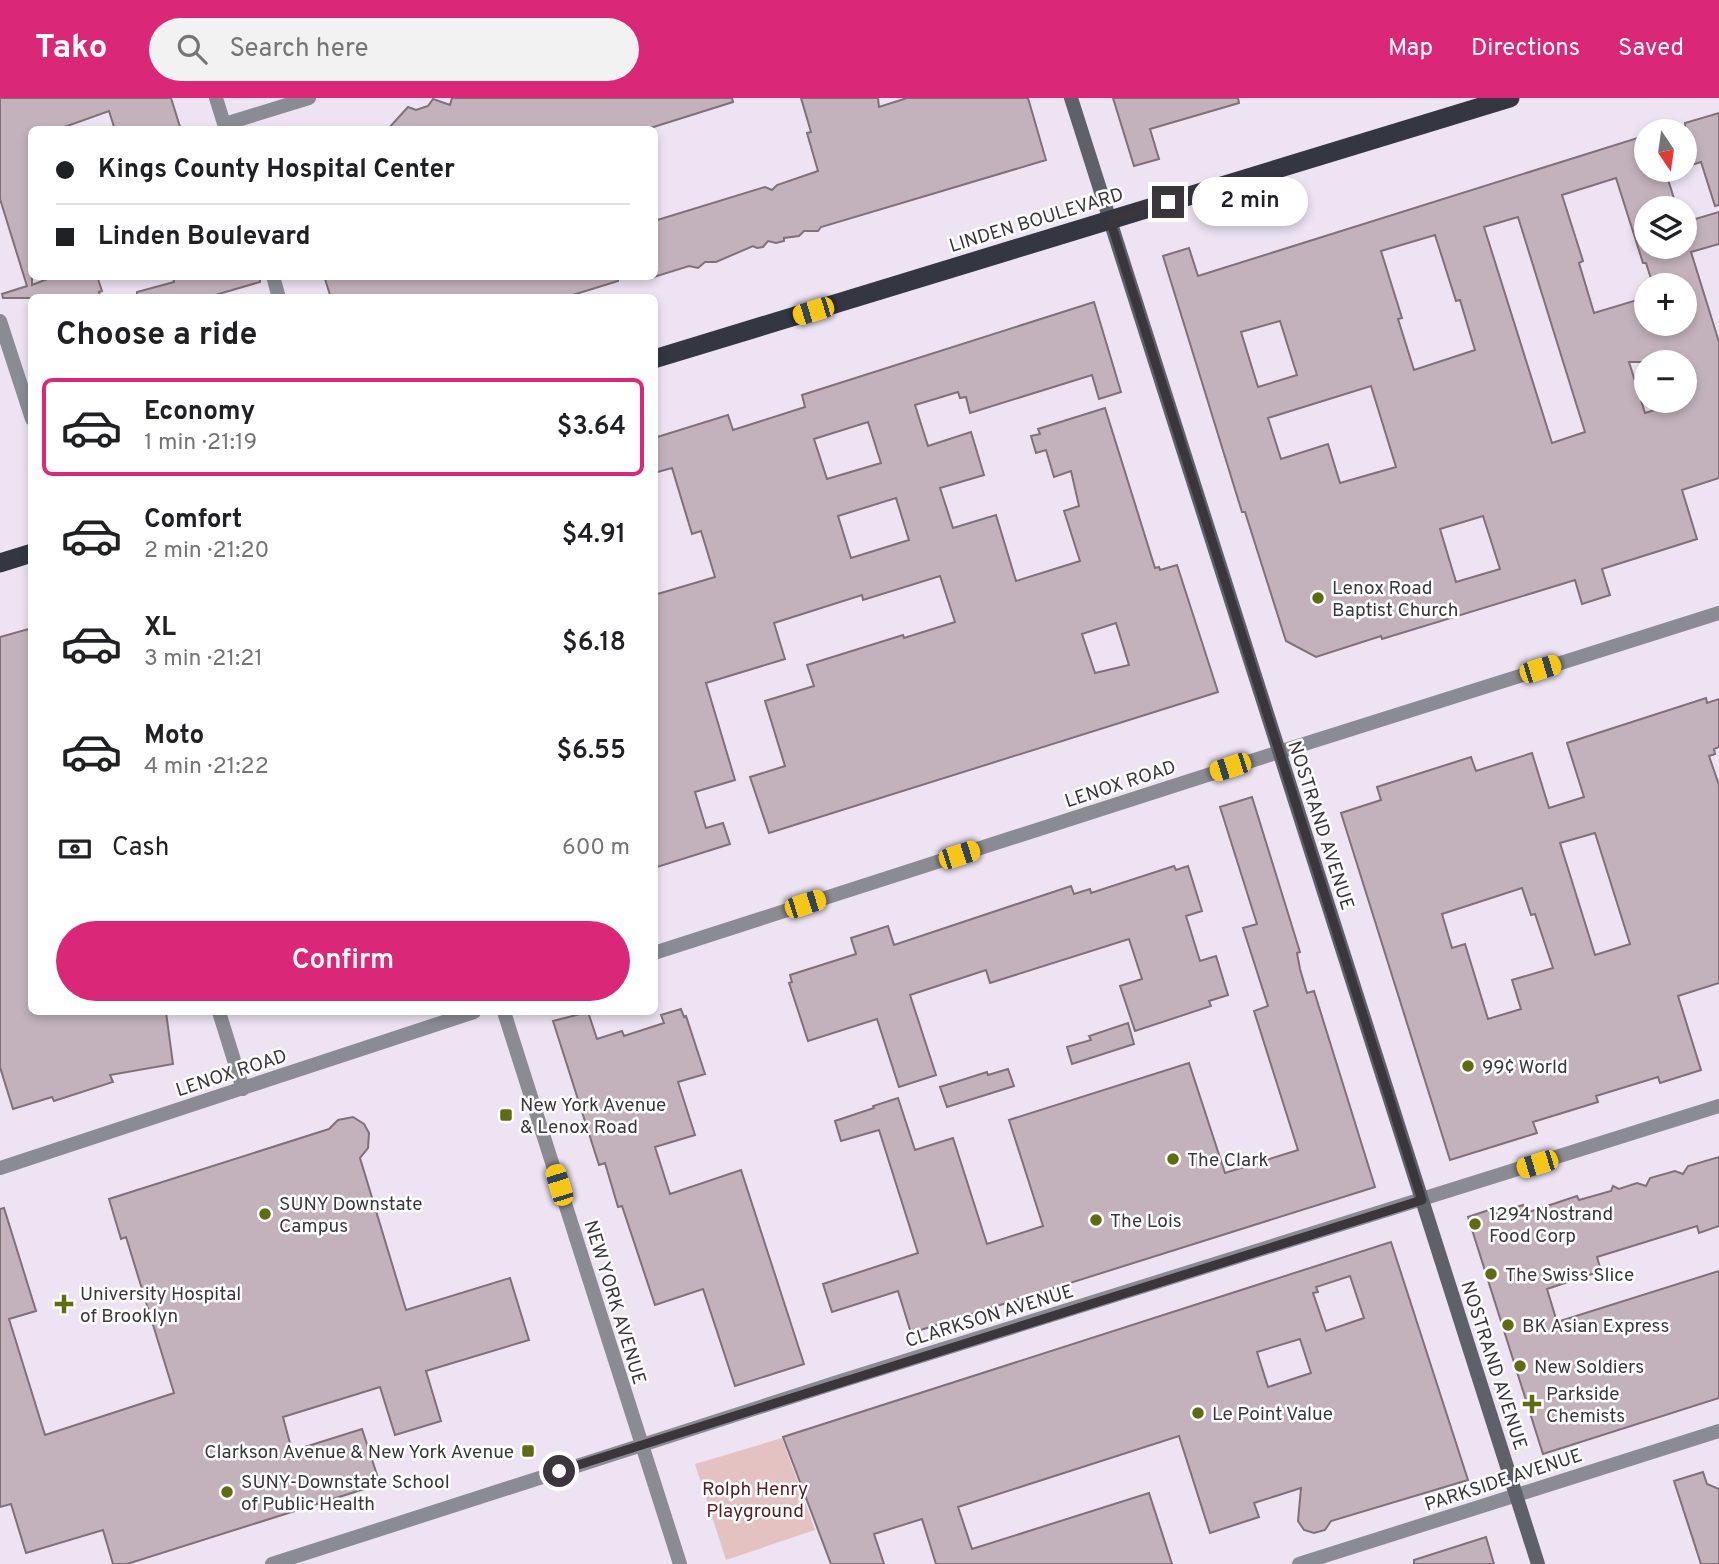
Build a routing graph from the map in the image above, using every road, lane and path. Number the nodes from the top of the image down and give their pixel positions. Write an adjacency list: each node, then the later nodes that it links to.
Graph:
1 (216, 98): 5 (street)
2 (309, 98): 6 (street)
3 (1070, 98): 7 (main road, NOSTRAND AVENUE)
4 (1510, 98): 7 (highway, LINDEN BOULEVARD)
5 (225, 126)
6 (228, 126)
7 (1110, 220): 9 (highway, LINDEN BOULEVARD); 14 (main road, NOSTRAND AVENUE)
8 (0, 321): 10 (street)
9 (658, 358)
10 (28, 407)
11 (28, 554): 12 (highway)
12 (0, 563)
13 (1719, 613): 14 (street, LENOX ROAD)
14 (1279, 752): 15 (street, LENOX ROAD); 22 (main road, NOSTRAND AVENUE)
15 (658, 952)
16 (220, 1015): 19 (street)
17 (465, 1015): 19 (street, LENOX ROAD)
18 (505, 1015): 24 (street, NEW YORK AVENUE)
19 (243, 1089): 21 (street, LENOX ROAD)
20 (1719, 1106): 22 (street, CLARKSON AVENUE)
21 (0, 1168)
22 (1422, 1200): 24 (street, CLARKSON AVENUE); 25 (main road, NOSTRAND AVENUE)
23 (1719, 1431): 25 (street, PARKSIDE AVENUE)
24 (640, 1445): 26 (street, CLARKSON AVENUE); 27 (street, NEW YORK AVENUE)
25 (1517, 1495): 28 (street, PARKSIDE AVENUE); 29 (main road, NOSTRAND AVENUE)
26 (272, 1564)
27 (680, 1564)
28 (1299, 1564)
29 (1538, 1564)

